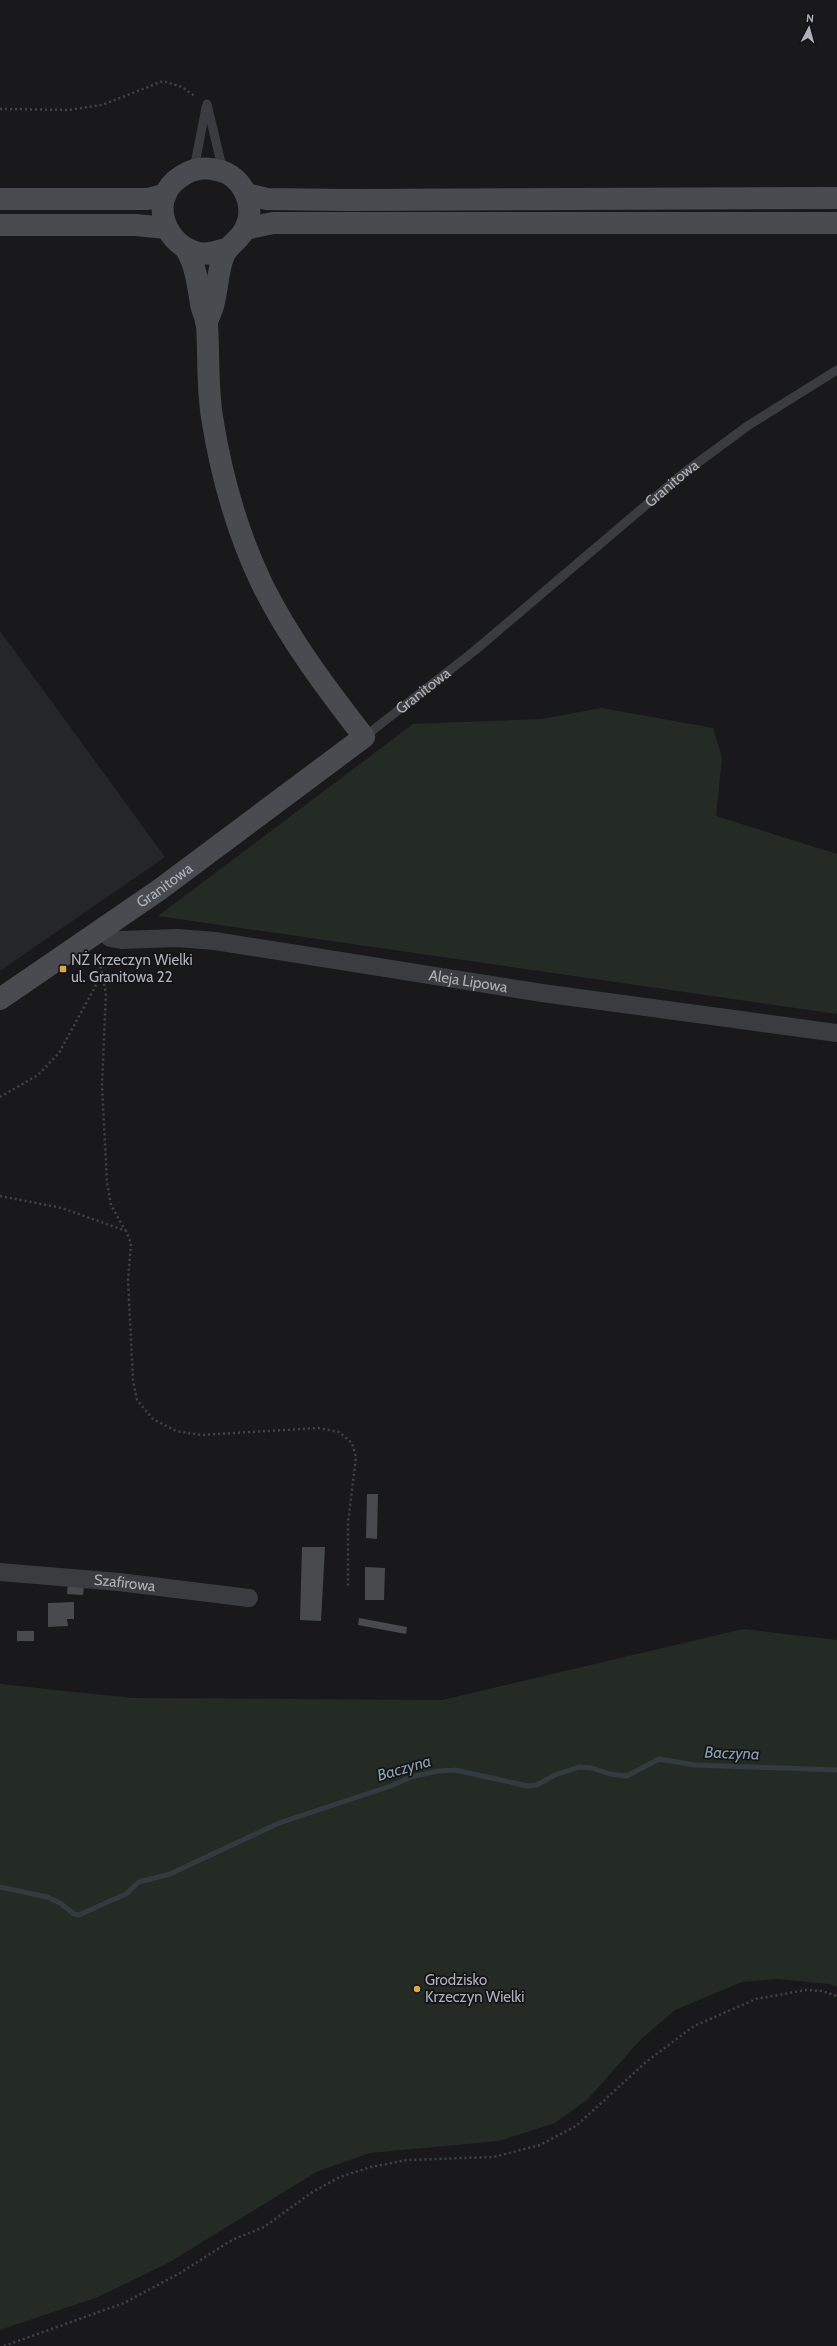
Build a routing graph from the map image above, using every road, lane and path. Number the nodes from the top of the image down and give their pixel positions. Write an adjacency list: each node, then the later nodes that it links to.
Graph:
1 (207, 104): 2 (path); 3 (lane); 4 (lane)
2 (0, 109)
3 (194, 169): 4 (main road); 5 (main road)
4 (222, 171): 6 (main road)
5 (166, 194): 8 (main road); 11 (main road)
6 (246, 194): 7 (main road); 12 (main road)
7 (837, 198)
8 (0, 199)
9 (837, 223): 12 (main road)
10 (0, 225): 11 (main road)
11 (167, 228): 14 (main road)
12 (245, 229): 13 (main road)
13 (228, 248): 14 (main road); 15 (main road)
14 (186, 249): 15 (main road)
15 (206, 322): 17 (main road)
16 (837, 370): 17 (lane, Granitowa)
17 (364, 737): 18 (main road, Granitowa)
18 (97, 934): 19 (path); 20 (main road, Granitowa); 21 (street, Aleja Lipowa)
19 (102, 974): 22 (path); 24 (path)
20 (0, 999)
21 (837, 1033)
22 (0, 1097)
23 (0, 1196): 24 (path)
24 (126, 1231): 26 (path)
25 (0, 1572): 27 (street, Szafirowa)
26 (348, 1588)
27 (249, 1598)
28 (837, 1996): 29 (path)
29 (4, 2346)

